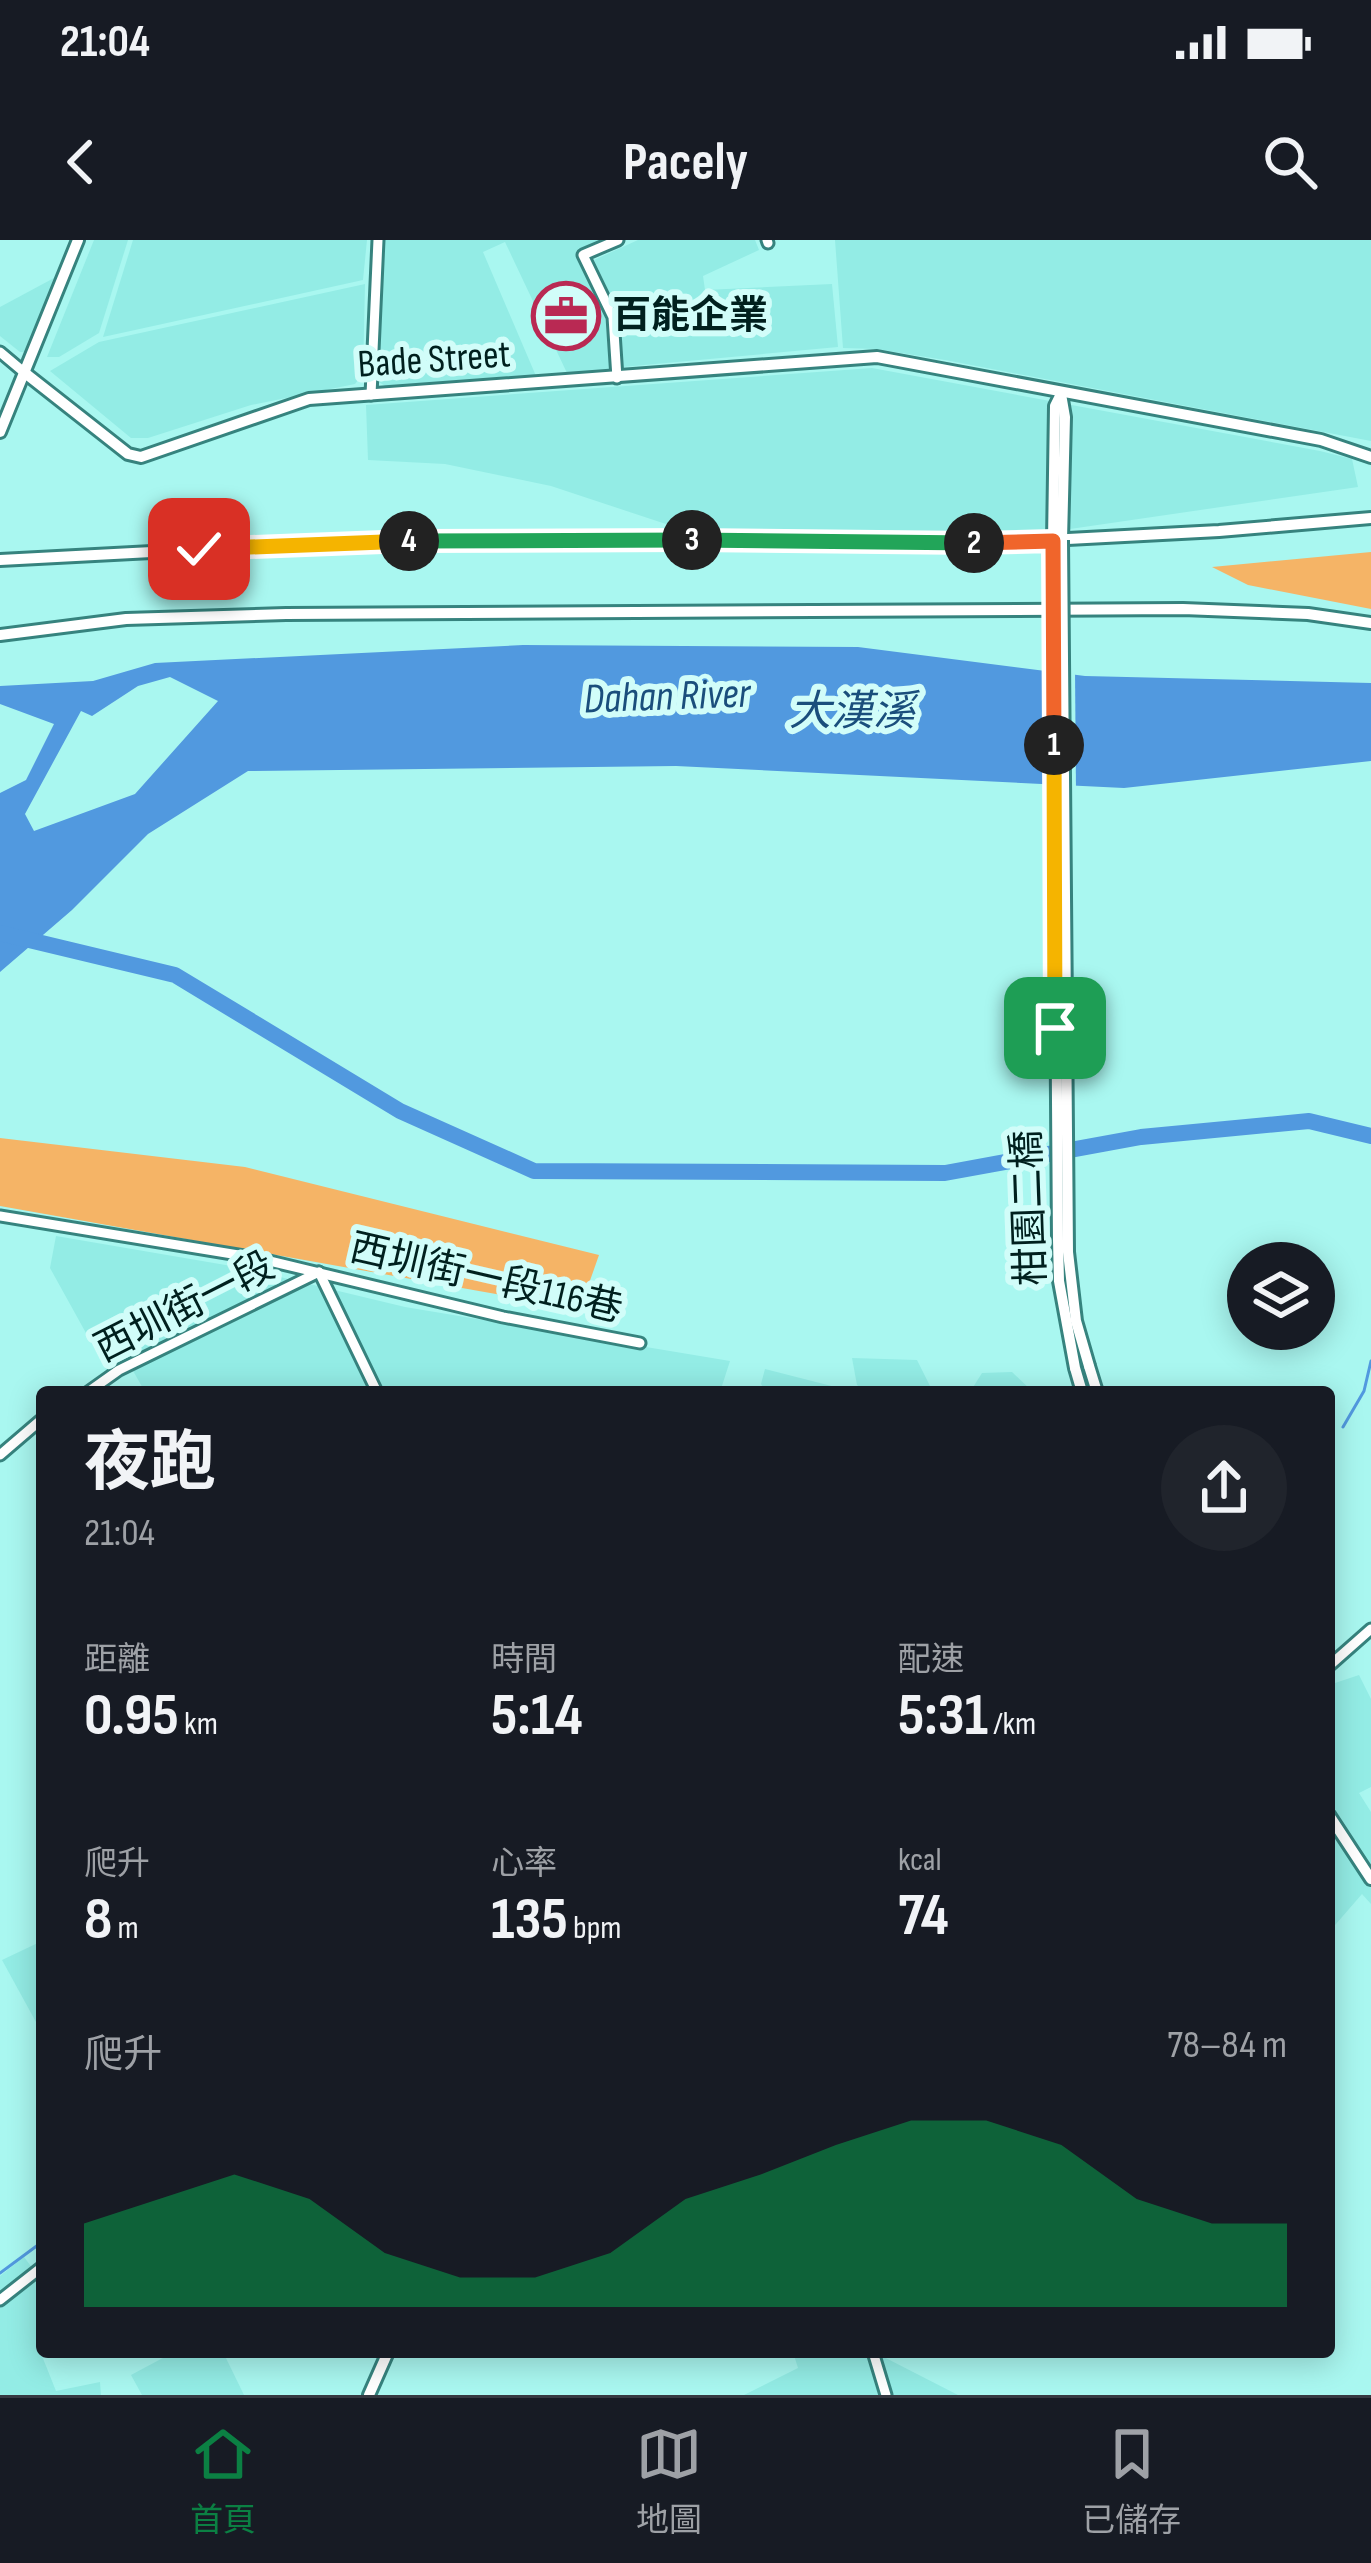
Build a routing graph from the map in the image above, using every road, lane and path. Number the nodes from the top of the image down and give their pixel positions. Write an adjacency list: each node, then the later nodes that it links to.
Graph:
1 (78, 240): 5 (street)
2 (378, 240): 8 (street)
3 (618, 240): 6 (street)
4 (0, 352): 5 (street)
5 (25, 373): 8 (street, Bade Street); 9 (street)
6 (617, 378): 7 (street, Bade Street); 8 (street, Bade Street)
7 (1061, 394): 10 (street, Bade Street); 12 (street)
8 (371, 395)
9 (0, 432)
10 (1371, 457)
11 (1371, 518): 12 (street)
12 (1057, 540): 13 (street); 21 (street, 柑園二橋, bridge); 22 (street, 柑園二橋, bridge)
13 (0, 560)
14 (1371, 623): 15 (street)
15 (0, 634)
16 (0, 1216): 17 (street, 西圳街一段116巷)
17 (320, 1272): 18 (street, 西圳街一段116巷); 19 (street, 西圳街一段); 20 (street, 西圳街一段)
18 (640, 1343)
19 (96, 1386)
20 (373, 1386)
21 (1080, 1386)
22 (1095, 1386)
23 (36, 1424): 24 (street)
24 (0, 1455)
25 (1371, 1629): 26 (street)
26 (1335, 1661)
27 (1335, 1824): 28 (street)
28 (1371, 1879)
29 (36, 2272): 30 (street)
30 (0, 2300)
31 (385, 2358): 33 (street)
32 (875, 2358): 34 (street)
33 (369, 2395)
34 (886, 2395)

